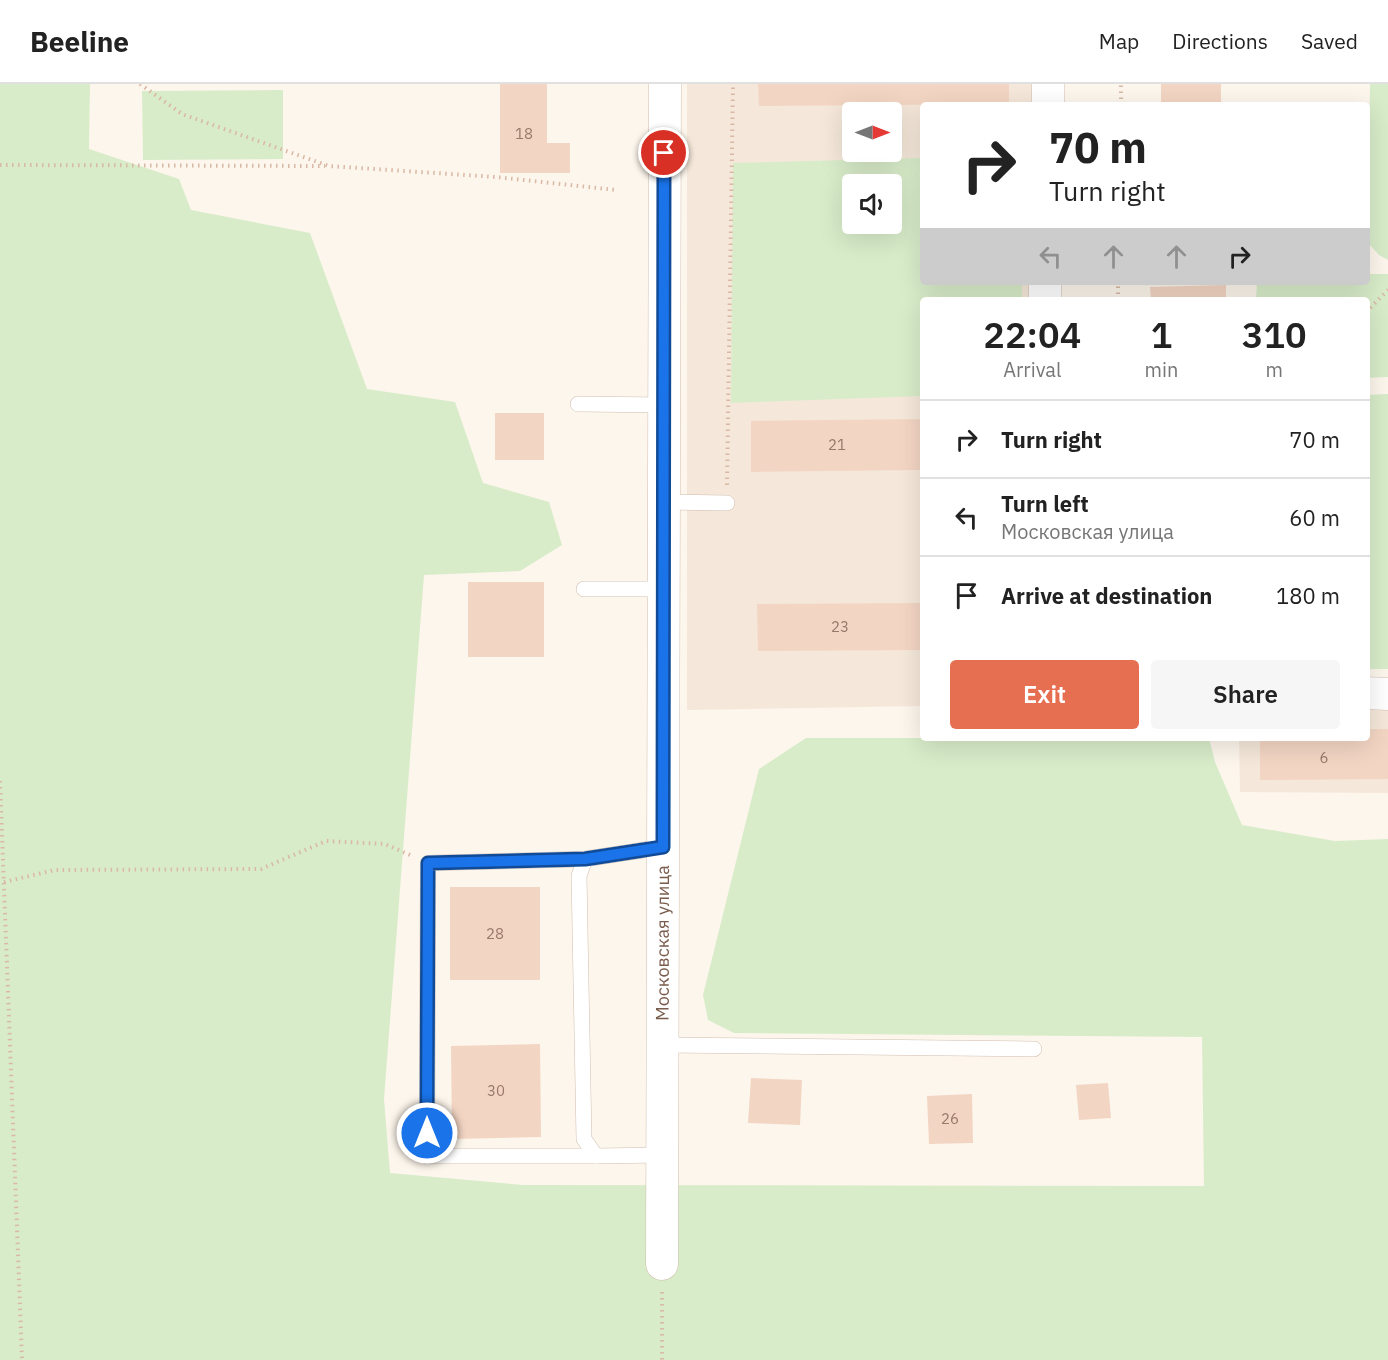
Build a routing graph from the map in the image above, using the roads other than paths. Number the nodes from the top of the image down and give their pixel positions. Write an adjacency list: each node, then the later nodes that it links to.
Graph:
1 (665, 84): 5 (street, Московская улица)
2 (1048, 84): 3 (street)
3 (1048, 102)
4 (578, 404): 5 (lane)
5 (664, 405): 6 (street, Московская улица)
6 (664, 502): 7 (lane); 9 (street, Московская улица)
7 (727, 502)
8 (584, 589): 9 (lane)
9 (663, 589): 12 (street, Московская улица)
10 (1370, 693): 11 (street)
11 (1388, 694)
12 (663, 847): 13 (lane); 14 (street, Московская улица)
13 (585, 859): 17 (lane); 17 (lane)
14 (663, 1045): 15 (lane); 16 (street, Московская улица)
15 (1034, 1049)
16 (663, 1155): 17 (lane); 18 (street, Московская улица)
17 (597, 1156)
18 (662, 1264)

